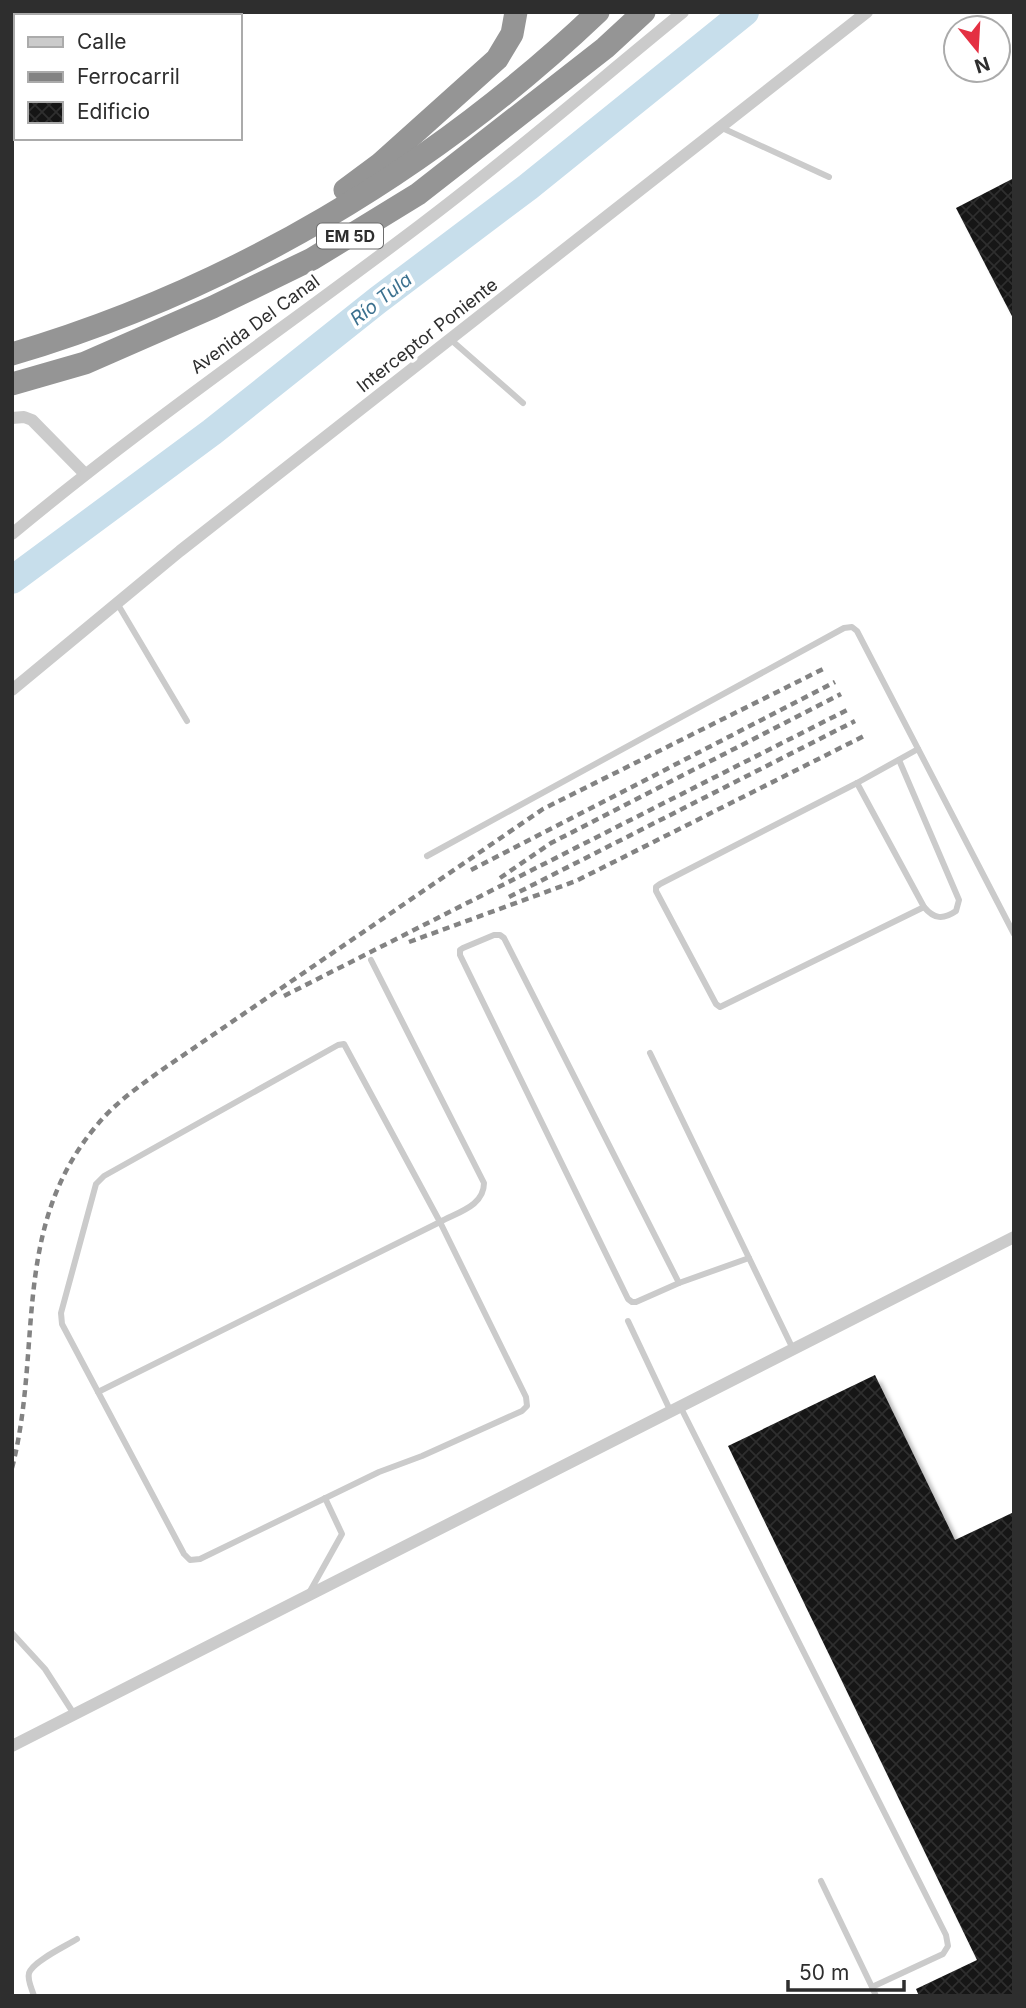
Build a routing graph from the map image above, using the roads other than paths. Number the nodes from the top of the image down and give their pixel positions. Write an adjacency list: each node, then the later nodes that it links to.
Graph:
1 (516, 12): 8 (highway)
2 (598, 12): 8 (highway, EM 5D)
3 (644, 12): 11 (highway, EM 5D)
4 (683, 12): 14 (street, Avenida Del Canal)
5 (867, 12): 6 (street, Interceptor Poniente)
6 (720, 127): 7 (lane); 9 (street, Interceptor Poniente)
7 (830, 177)
8 (190, 288): 10 (highway, EM 5D)
9 (450, 339): 12 (lane); 16 (street, Interceptor Poniente)
10 (12, 354)
11 (12, 384)
12 (523, 403)
13 (12, 418): 14 (street)
14 (85, 474): 15 (street, Avenida Del Canal)
15 (12, 534)
16 (117, 603): 17 (street, Interceptor Poniente); 18 (lane)
17 (12, 690)
18 (187, 720)
19 (918, 749): 20 (lane); 22 (lane); 24 (lane)
20 (899, 760): 21 (lane); 23 (lane)
21 (857, 783): 23 (lane); 23 (lane)
22 (427, 856)
23 (924, 906)
24 (1014, 934)
25 (371, 960): 27 (lane)
26 (650, 1053): 29 (lane)
27 (440, 1222): 33 (lane); 33 (lane); 35 (lane)
28 (1014, 1237): 32 (street)
29 (749, 1258): 30 (lane); 32 (lane)
30 (679, 1283): 30 (lane)
31 (628, 1321): 34 (lane)
32 (793, 1349): 34 (street)
33 (98, 1392): 35 (lane)
34 (675, 1408): 36 (street); 42 (lane)
35 (325, 1498): 36 (lane)
36 (308, 1595): 38 (street)
37 (12, 1633): 38 (lane)
38 (74, 1714): 39 (street)
39 (12, 1746)
40 (821, 1881): 42 (lane)
41 (77, 1939): 43 (lane)
42 (872, 1987): 44 (lane)
43 (34, 1996)
44 (876, 1996)

